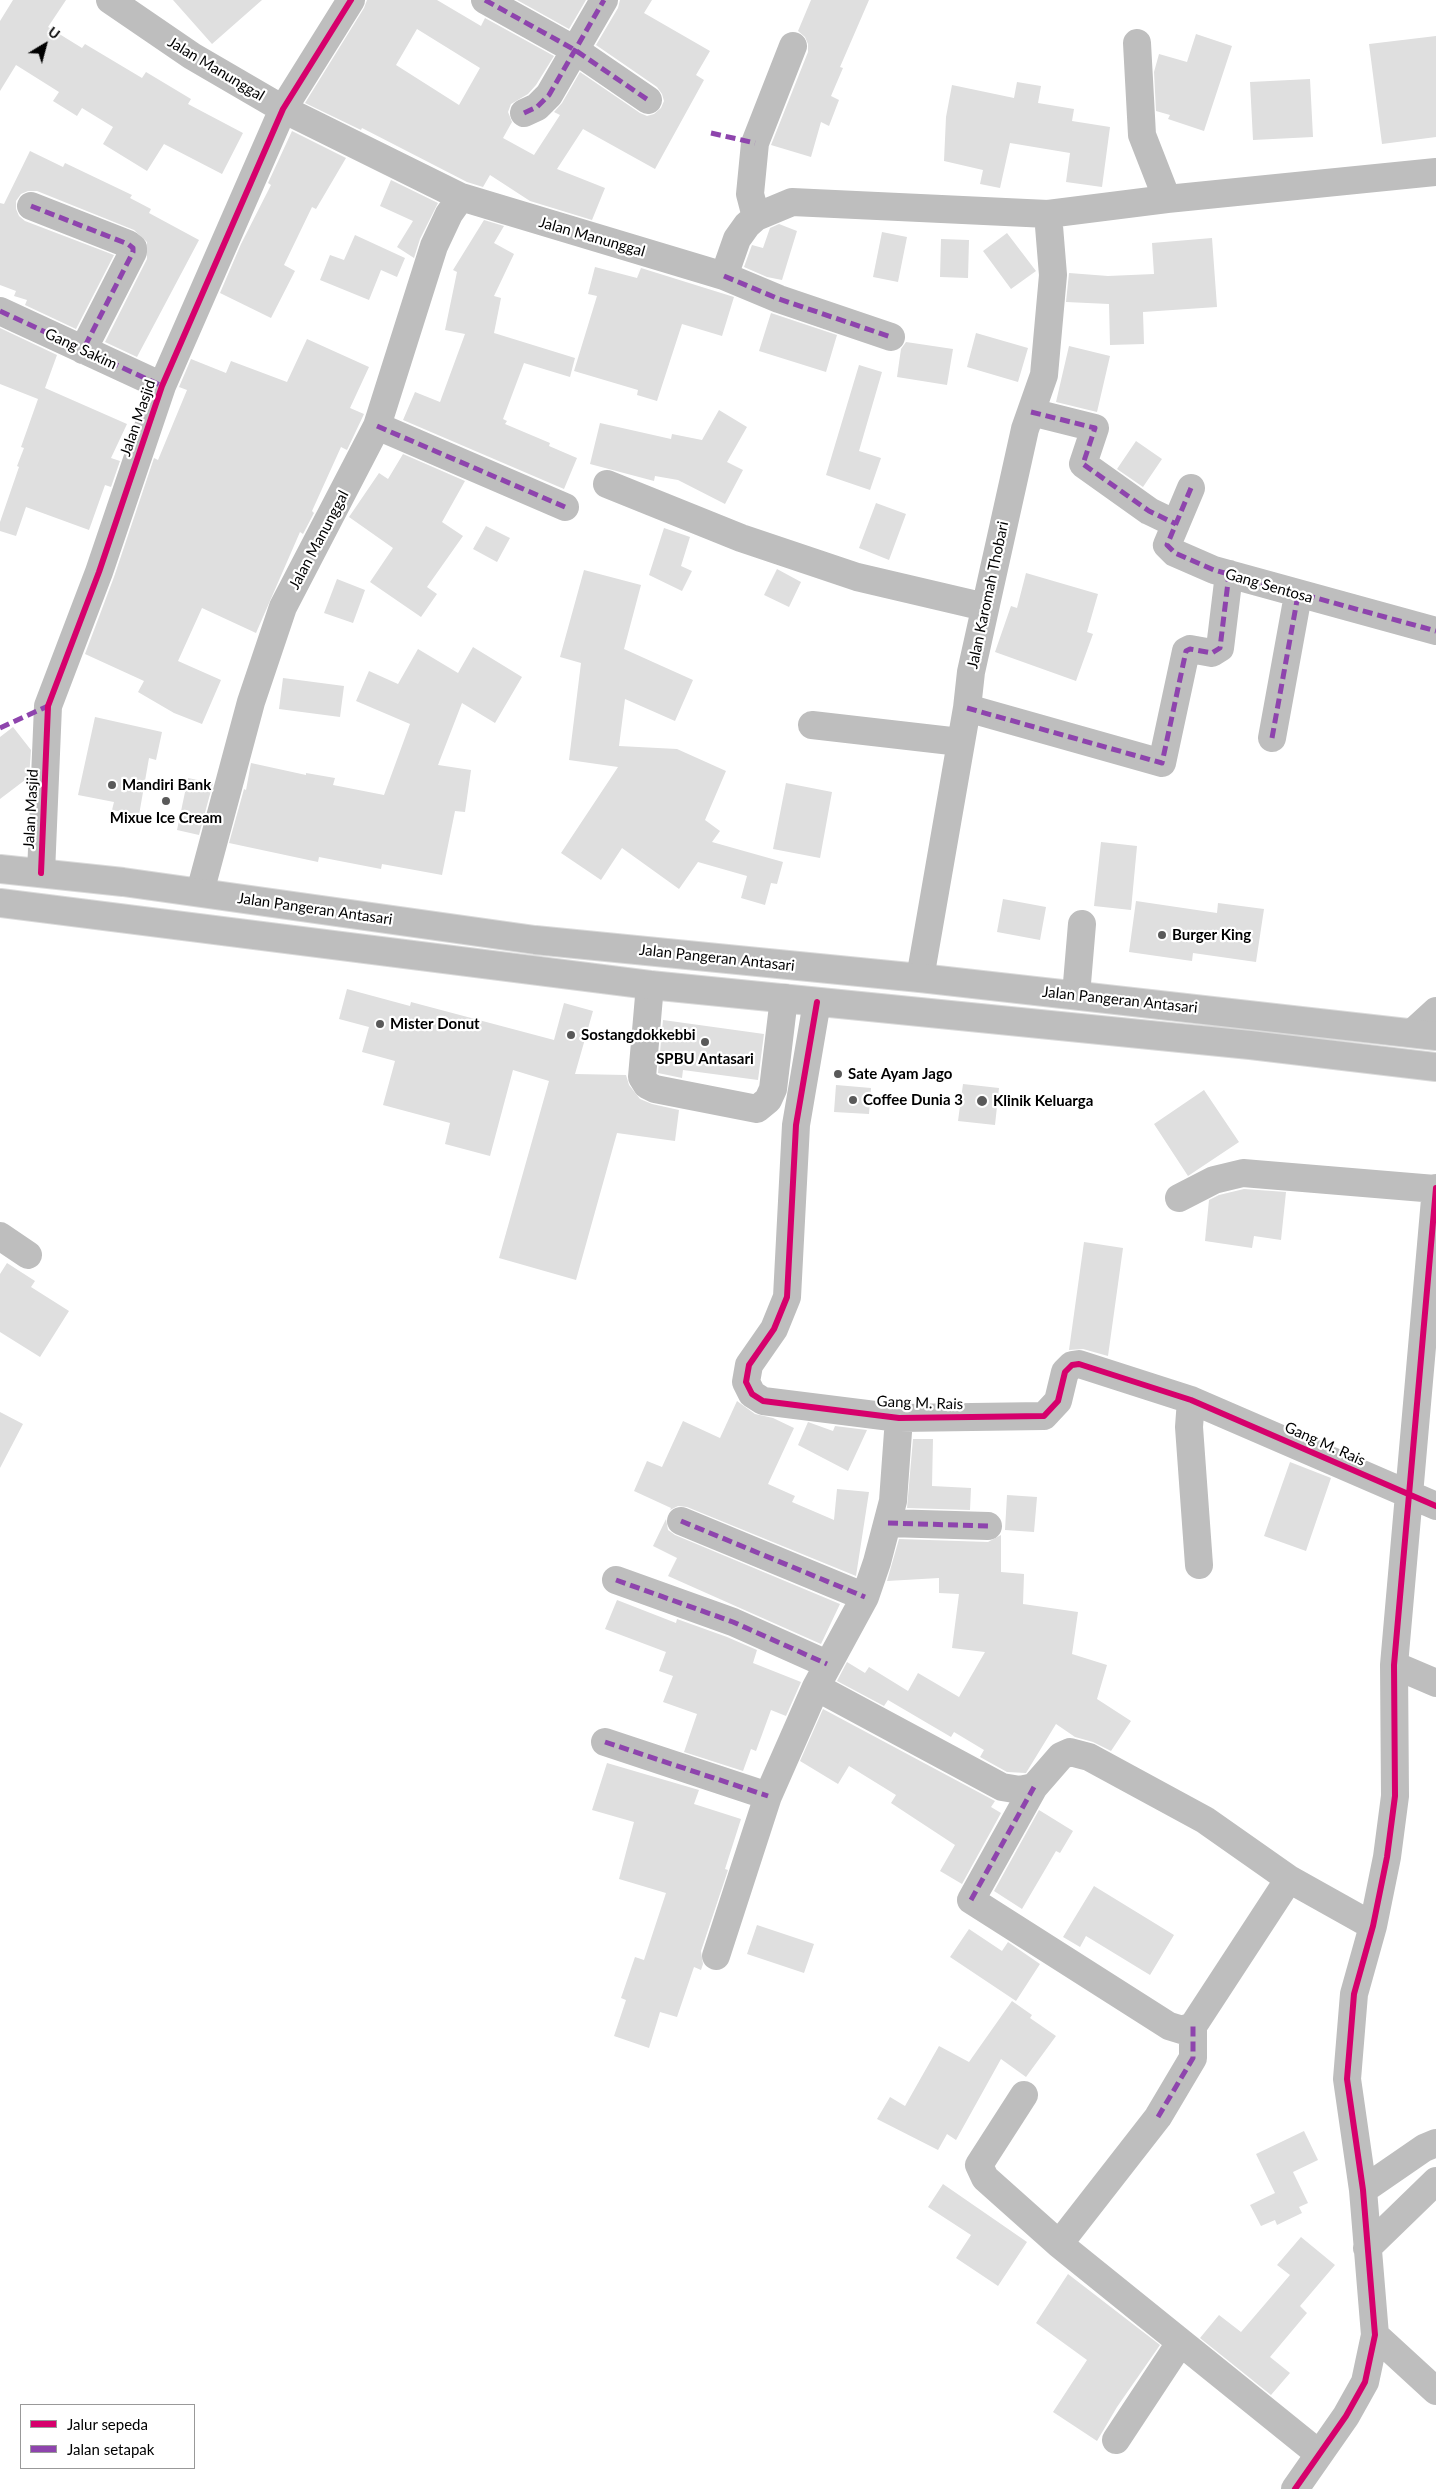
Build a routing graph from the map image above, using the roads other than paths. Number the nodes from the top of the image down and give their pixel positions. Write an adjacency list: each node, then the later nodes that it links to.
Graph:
1 (110, 0): 9 (street, Jalan Manunggal)
2 (351, 0): 9 (street, Jalan Masjid)
3 (485, 0): 7 (street)
4 (604, 0): 7 (street)
5 (1136, 43): 13 (street)
6 (793, 46): 16 (street)
7 (576, 50): 8 (street); 10 (street)
8 (648, 100)
9 (283, 109): 12 (street, Jalan Manunggal); 21 (street, Jalan Masjid)
10 (524, 112)
11 (1436, 172): 13 (street)
12 (461, 197): 17 (street, Jalan Manunggal); 23 (street, Jalan Manunggal)
13 (1167, 199): 15 (street)
14 (31, 206): 20 (street)
15 (1048, 214): 16 (street); 22 (street, Jalan Karomah Thobari)
16 (756, 217): 17 (street)
17 (724, 276): 19 (street, Jalan Manunggal)
18 (0, 311): 20 (street, Gang Sakim)
19 (891, 337)
20 (83, 350): 21 (street, Gang Sakim)
21 (162, 386): 37 (street, Jalan Masjid)
22 (1031, 412): 27 (street); 30 (street, Jalan Karomah Thobari)
23 (377, 426): 26 (street); 38 (street, Jalan Manunggal)
24 (608, 484): 30 (street)
25 (1191, 488): 27 (street, Gang Sentosa)
26 (565, 507)
27 (1176, 524): 28 (street, Gang Sentosa)
28 (1229, 574): 29 (street, Gang Sentosa); 32 (street)
29 (1298, 595): 31 (street, Gang Sentosa); 34 (street)
30 (985, 607): 32 (street, Jalan Karomah Thobari)
31 (1436, 631)
32 (967, 708): 35 (street, Jalan Karomah Thobari)
33 (812, 725): 35 (street)
34 (1272, 738)
35 (960, 742): 45 (street, Jalan Karomah Thobari)
36 (0, 869): 37 (street, Jalan Pangeran Antasari)
37 (40, 873): 38 (street, Jalan Pangeran Antasari)
38 (200, 892): 40 (street, Jalan Pangeran Antasari)
39 (0, 903): 43 (street)
40 (402, 922): 42 (street, Jalan Pangeran Antasari); 43 (street)
41 (1082, 924): 47 (street)
42 (443, 927): 44 (street); 45 (street, Jalan Pangeran Antasari)
43 (398, 955): 44 (street)
44 (438, 959): 46 (street)
45 (920, 978): 47 (street, Jalan Pangeran Antasari)
46 (650, 985): 48 (street); 48 (street)
47 (1076, 995): 51 (street, Jalan Pangeran Antasari)
48 (784, 998): 49 (street)
49 (817, 1002): 52 (street); 59 (street, Gang M. Rais)
50 (1436, 1011): 51 (street)
51 (1424, 1035)
52 (1436, 1066)
53 (1436, 1188): 54 (street); 57 (street)
54 (1179, 1198)
55 (0, 1236): 56 (street)
56 (28, 1255)
57 (1432, 1257): 60 (street)
58 (1191, 1400): 59 (street, Gang M. Rais); 60 (street, Gang M. Rais); 65 (street)
59 (899, 1418): 63 (street)
60 (1408, 1494): 61 (street, Gang M. Rais); 68 (street)
61 (1436, 1506)
62 (681, 1521): 67 (street)
63 (888, 1523): 64 (street); 67 (street)
64 (988, 1526)
65 (1199, 1565)
66 (616, 1580): 69 (street)
67 (865, 1596): 69 (street)
68 (1394, 1665): 70 (street); 75 (street)
69 (821, 1675): 72 (street); 73 (street)
70 (1436, 1683)
71 (605, 1742): 73 (street)
72 (1034, 1787): 74 (street); 77 (street)
73 (768, 1796): 76 (street)
74 (1289, 1879): 75 (street); 77 (street)
75 (1373, 1926): 81 (street)
76 (716, 1956)
77 (1193, 2026): 82 (street)
78 (1024, 2096): 82 (street)
79 (1436, 2142): 81 (street)
80 (1436, 2181): 83 (street)
81 (1363, 2190): 83 (street)
82 (1058, 2244): 85 (street)
83 (1367, 2248): 84 (street)
84 (1375, 2335): 86 (street); 88 (street)
85 (1180, 2343): 87 (street); 88 (street)
86 (1436, 2391)
87 (1116, 2440)
88 (1318, 2453): 89 (street)
89 (1295, 2489)

